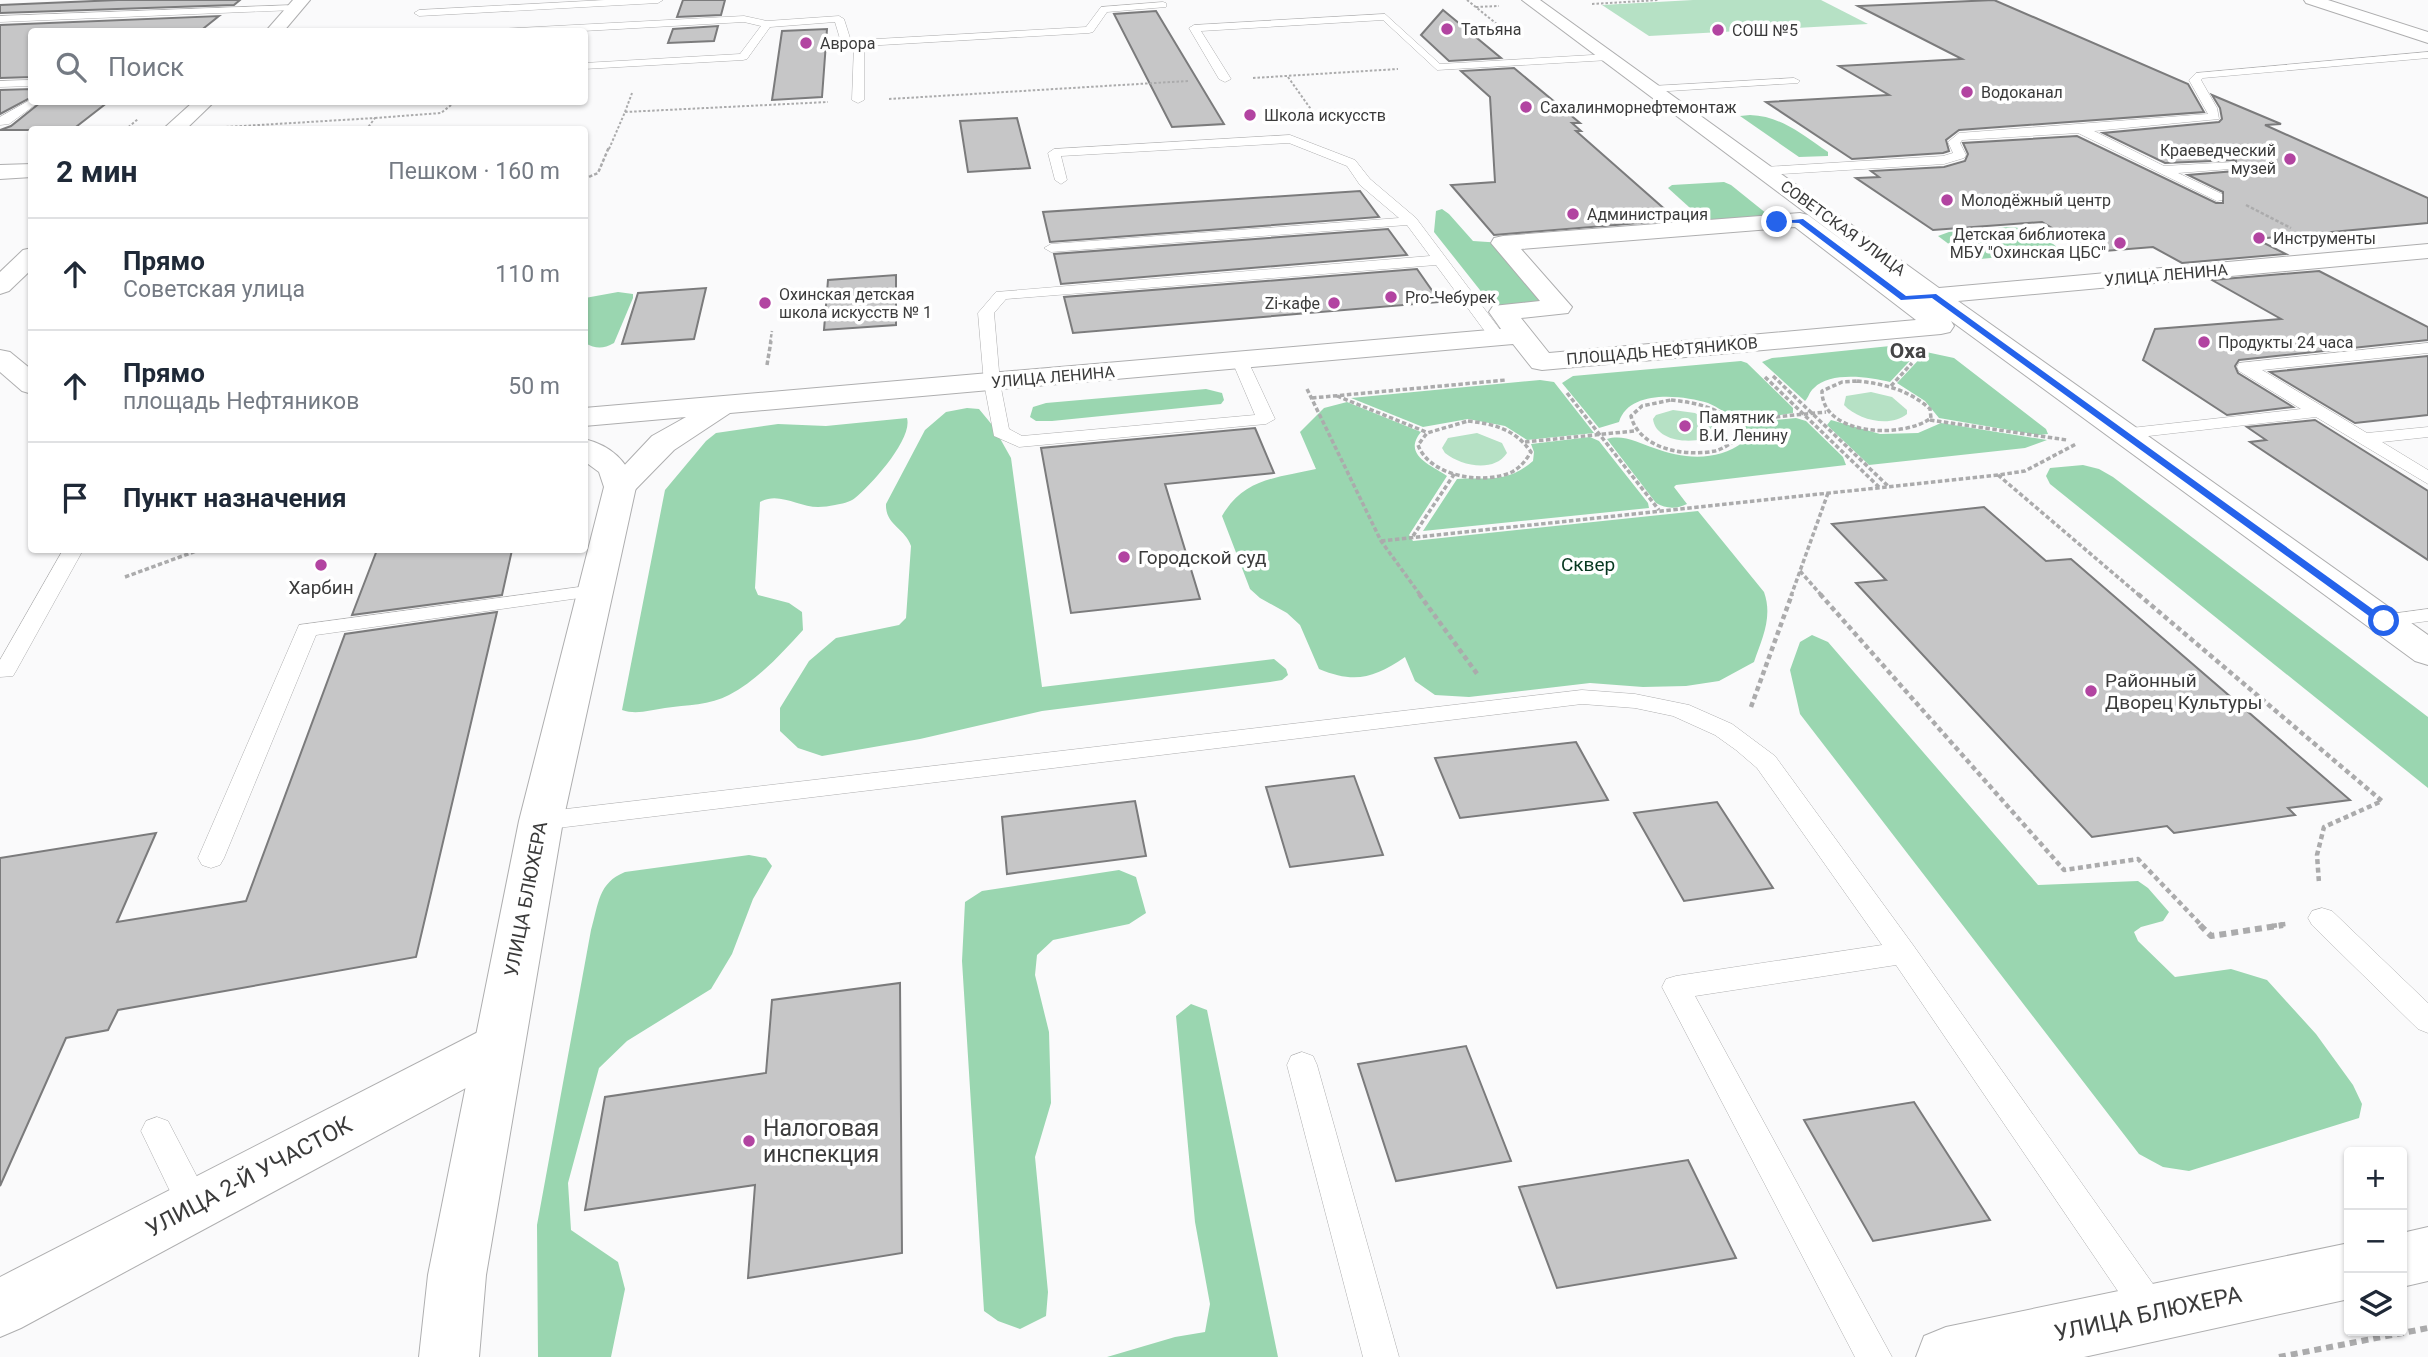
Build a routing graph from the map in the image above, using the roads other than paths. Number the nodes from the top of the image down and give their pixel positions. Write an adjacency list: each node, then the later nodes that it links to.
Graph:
1 (430, 0): 2 (lane)
2 (658, 0)
3 (1530, 0): 15 (street, СОВЕТСКАЯ УЛИЦА)
4 (2312, 0): 12 (street)
5 (298, 4): 8 (lane); 10 (street)
6 (1165, 6): 13 (lane)
7 (746, 14): 9 (lane); 11 (lane)
8 (0, 19)
9 (766, 24): 13 (lane); 16 (lane)
10 (277, 28)
11 (554, 28)
12 (2428, 38)
13 (859, 43): 22 (lane)
14 (2428, 55): 27 (lane)
15 (1609, 57): 17 (lane); 21 (street, СОВЕТСКАЯ УЛИЦА)
16 (588, 66)
17 (1225, 79)
18 (1794, 81): 21 (lane)
19 (28, 83): 20 (lane)
20 (0, 84)
21 (1653, 89): 31 (street, СОВЕТСКАЯ УЛИЦА)
22 (858, 100)
23 (29, 105): 25 (lane)
24 (201, 105): 26 (street)
25 (0, 121)
26 (177, 126)
27 (2080, 129): 30 (lane); 31 (lane)
28 (2230, 164): 30 (lane)
29 (28, 170): 32 (street)
30 (2162, 170): 34 (lane)
31 (1765, 171): 41 (street, СОВЕТСКАЯ УЛИЦА)
32 (0, 172)
33 (1061, 180): 35 (lane)
34 (2217, 197)
35 (1411, 221): 36 (lane); 39 (lane)
36 (1051, 248)
37 (2428, 251): 41 (street, УЛИЦА ЛЕНИНА)
38 (28, 259): 40 (street)
39 (1439, 260): 43 (lane); 48 (lane)
40 (0, 286)
41 (1934, 296): 42 (street, УЛИЦА ЛЕНИНА); 53 (street, СОВЕТСКАЯ УЛИЦА)
42 (1904, 298): 43 (street, ПЛОЩАДЬ НЕФТЯНИКОВ); 43 (street, ПЛОЩАДЬ НЕФТЯНИКОВ)
43 (1509, 336): 46 (street, УЛИЦА ЛЕНИНА)
44 (2428, 348): 50 (lane)
45 (0, 358): 47 (street)
46 (1240, 361): 48 (street, УЛИЦА ЛЕНИНА); 48 (lane)
47 (28, 382)
48 (992, 383): 49 (street, УЛИЦА ЛЕНИНА)
49 (728, 405): 51 (street, УЛИЦА ЛЕНИНА); 57 (street)
50 (2318, 412): 53 (lane); 54 (lane)
51 (588, 417)
52 (2428, 432): 54 (lane)
53 (2122, 433): 61 (street, СОВЕТСКАЯ УЛИЦА)
54 (2364, 439): 56 (lane)
55 (591, 451): 57 (street)
56 (2428, 478)
57 (620, 487): 59 (street, УЛИЦА БЛЮХЕРА)
58 (71, 553): 63 (lane)
59 (594, 591): 64 (street, УЛИЦА БЛЮХЕРА); 65 (lane)
60 (2428, 615): 61 (lane)
61 (2384, 621): 62 (street, СОВЕТСКАЯ УЛИЦА)
62 (2428, 653)
63 (5, 671)
64 (541, 821): 67 (lane); 69 (street, УЛИЦА БЛЮХЕРА)
65 (211, 858)
66 (2322, 918): 68 (lane)
67 (1903, 953): 77 (lane); 81 (lane)
68 (2428, 1021)
69 (498, 1046): 72 (street, УЛИЦА 2-Й УЧАСТОК); 79 (street, УЛИЦА БЛЮХЕРА)
70 (1302, 1065): 80 (lane)
71 (157, 1131): 72 (lane)
72 (194, 1205): 76 (street, УЛИЦА 2-Й УЧАСТОК)
73 (2428, 1254): 74 (street)
74 (2407, 1259)
75 (2344, 1272): 77 (street, УЛИЦА БЛЮХЕРА)
76 (0, 1307)
77 (2153, 1313): 78 (street, УЛИЦА БЛЮХЕРА)
78 (2025, 1349): 82 (street, УЛИЦА БЛЮХЕРА)
79 (449, 1357)
80 (1381, 1357)
81 (1874, 1357)
82 (1946, 1357)

